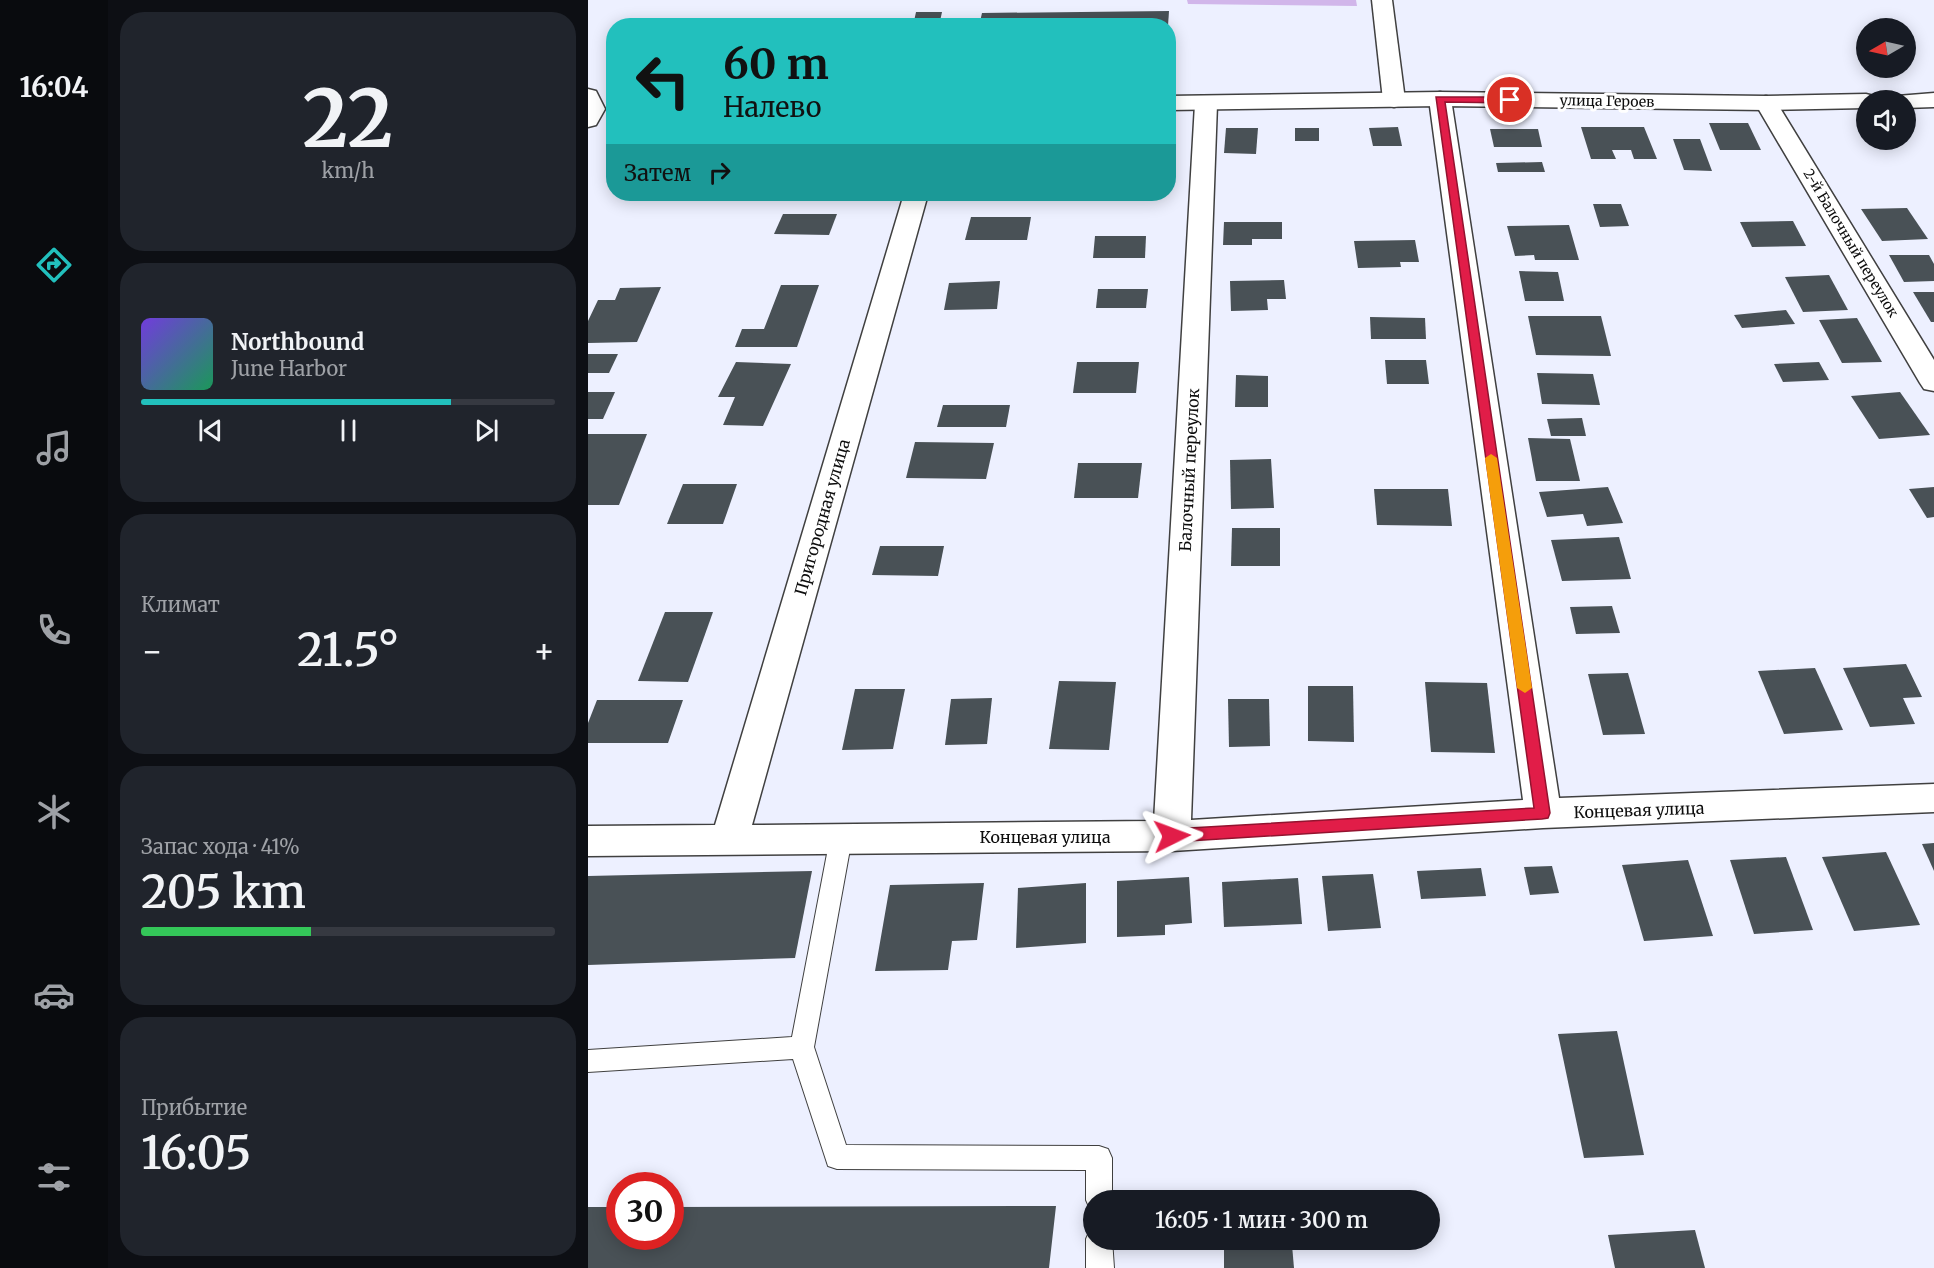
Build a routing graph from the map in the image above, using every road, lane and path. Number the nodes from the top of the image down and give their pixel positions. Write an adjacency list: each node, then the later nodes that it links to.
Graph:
1 (1382, 0): 3 (street)
2 (1440, 99): 3 (street, улица Героев); 8 (street, улица Героев); 13 (street)
3 (1394, 100): 9 (street, улица Героев)
4 (1934, 100): 6 (street)
5 (1856, 101): 8 (street, улица Героев)
6 (1916, 101)
7 (1176, 103): 9 (street, улица Героев)
8 (1766, 103): 11 (street, 2-й Балочный переулок)
9 (1206, 104): 14 (street, Балочный переулок)
10 (914, 201): 16 (street, Пригородная улица)
11 (1934, 382)
12 (1934, 798): 13 (street, Концевая улица)
13 (1542, 813): 14 (street, Концевая улица)
14 (1172, 836): 15 (street, Концевая улица)
15 (841, 838): 16 (street, Концевая улица); 18 (lane)
16 (729, 840): 17 (street, Концевая улица)
17 (588, 841)
18 (802, 1047): 19 (lane); 20 (lane)
19 (588, 1061)
20 (1099, 1190)
21 (1100, 1250): 22 (lane)
22 (1100, 1268)

